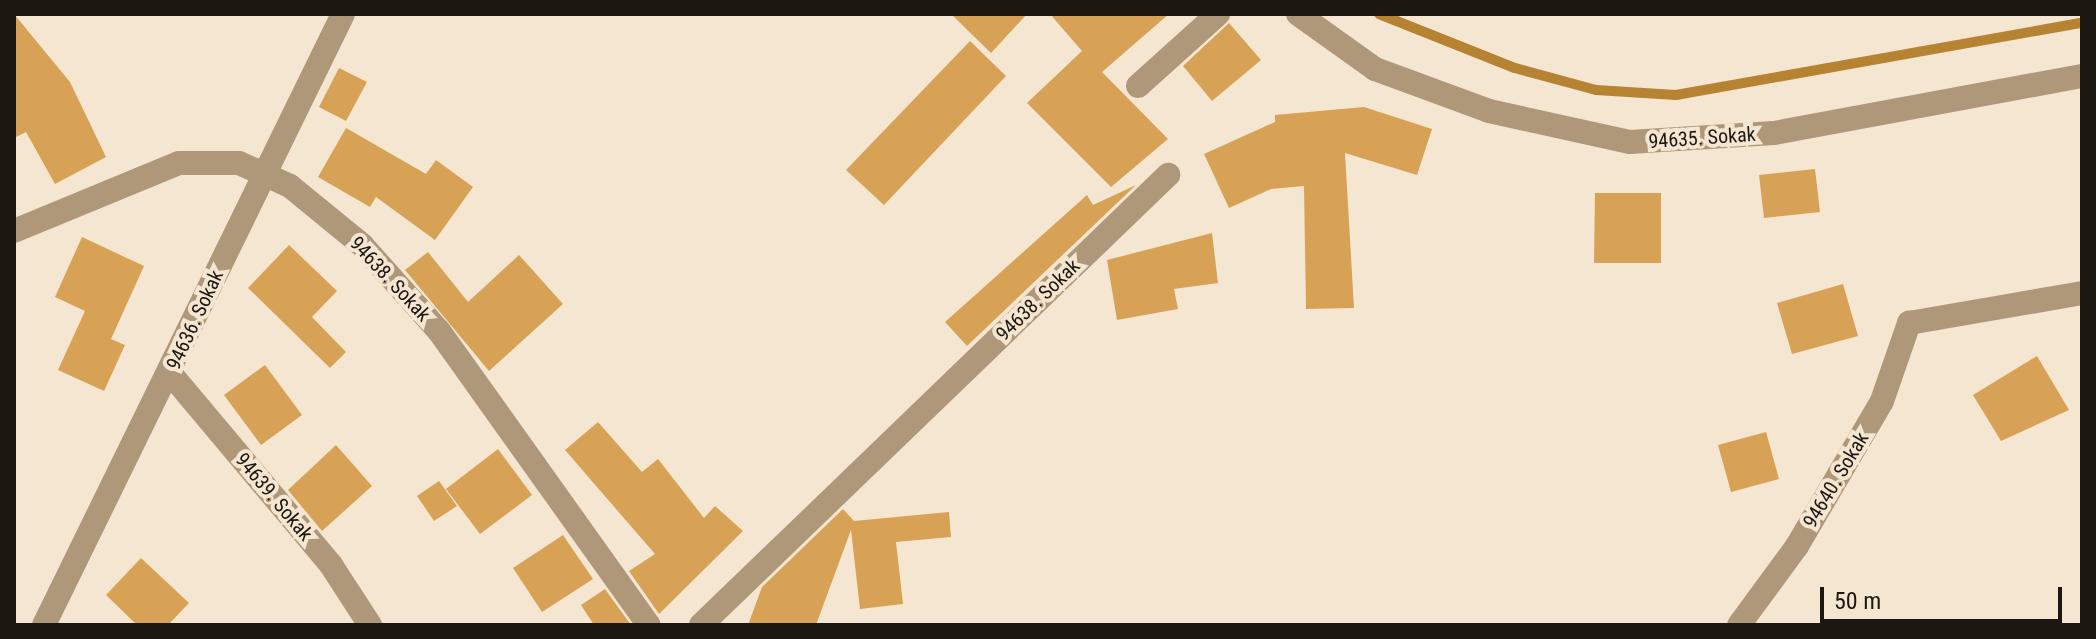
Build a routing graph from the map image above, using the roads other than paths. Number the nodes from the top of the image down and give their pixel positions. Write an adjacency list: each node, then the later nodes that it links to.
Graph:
1 (343, 14): 6 (street, 94636. Sokak)
2 (1218, 14): 5 (street)
3 (1298, 14): 4 (street, 94635. Sokak)
4 (2082, 76)
5 (1138, 86)
6 (264, 171): 8 (street, 94638. Sokak); 10 (street, 94636. Sokak); 13 (street, 94638. Sokak)
7 (1168, 175): 14 (street, 94638. Sokak)
8 (14, 231)
9 (2082, 293): 15 (street, 94640. Sokak)
10 (170, 373): 11 (street, 94636. Sokak); 12 (street, 94639. Sokak)
11 (44, 625)
12 (370, 625)
13 (649, 625)
14 (701, 625)
15 (1739, 625)

